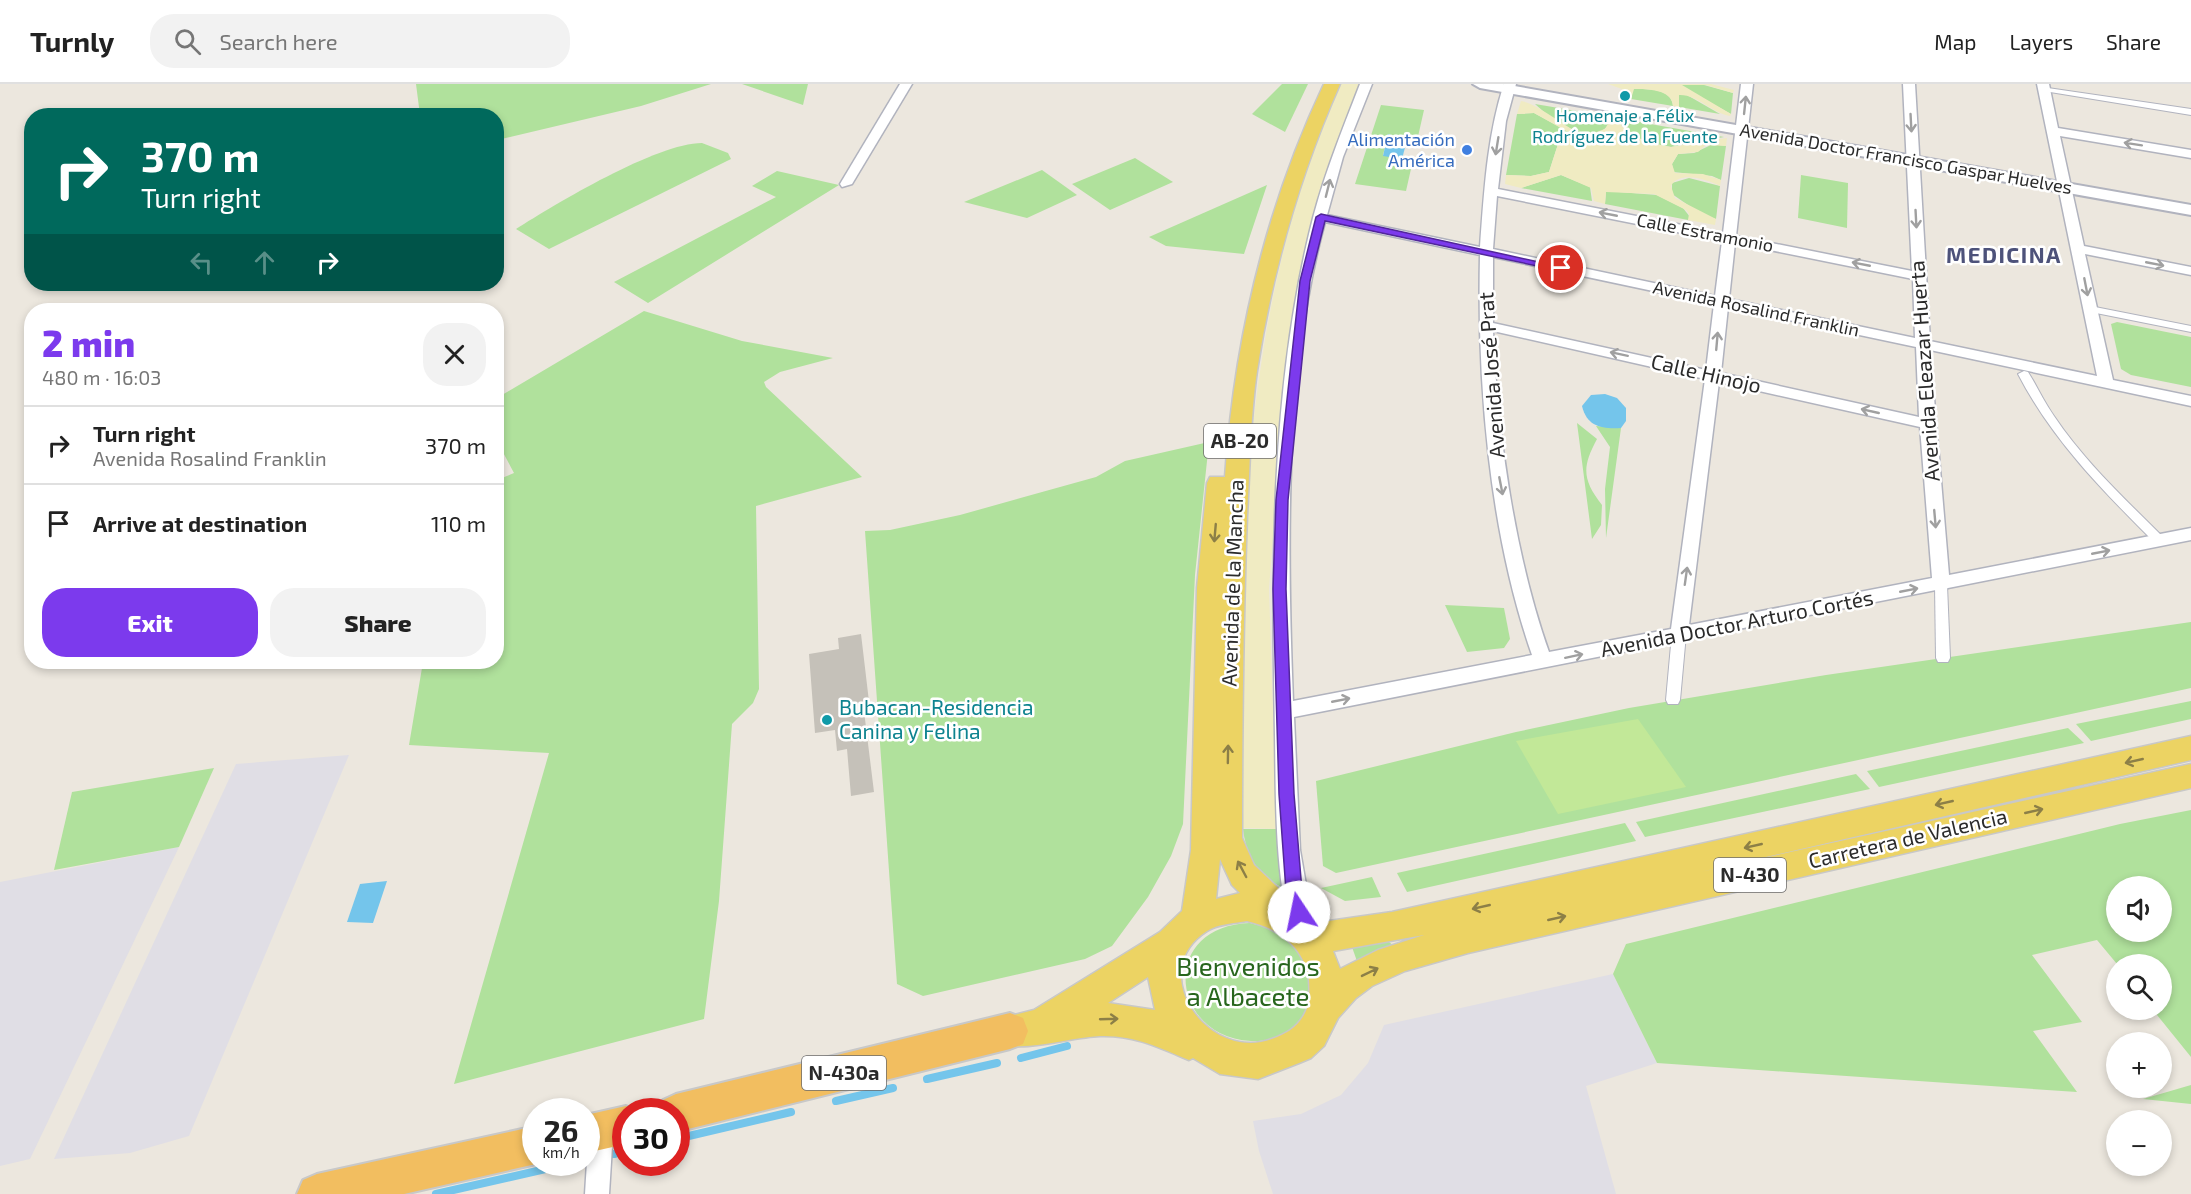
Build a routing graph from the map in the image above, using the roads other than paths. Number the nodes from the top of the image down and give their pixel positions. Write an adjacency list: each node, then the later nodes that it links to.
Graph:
1 (906, 84): 15 (street)
2 (1319, 84): 45 (main road, Avenida de la Mancha, one-way to 45)
3 (1332, 84): 46 (main road, Avenida de la Mancha / AB-20, one-way to 3)
4 (1366, 84): 19 (street, one-way to 4)
5 (1480, 84): 8 (street, Avenida Doctor Francisco Gaspar Huelves)
6 (1747, 84): 11 (street, one-way to 6)
7 (1909, 84): 14 (street, Avenida Eleazar Huerta, one-way to 14)
8 (1509, 86): 11 (street, Avenida Doctor Francisco Gaspar Huelves); 17 (street, Avenida José Prat, one-way to 17)
9 (2043, 86): 10 (street); 12 (street)
10 (2191, 112)
11 (1742, 130): 14 (street, Avenida Doctor Francisco Gaspar Huelves); 20 (street)
12 (2053, 131): 13 (street, one-way to 12); 16 (street)
13 (2191, 154)
14 (1913, 161): 16 (street, Avenida Doctor Francisco Gaspar Huelves); 24 (street, Avenida Eleazar Huerta, one-way to 24)
15 (846, 184)
16 (2066, 188): 18 (street, Avenida Doctor Francisco Gaspar Huelves); 21 (street)
17 (1490, 191): 20 (street, Calle Estramonio, one-way to 17); 22 (street, Avenida José Prat)
18 (2191, 210)
19 (1321, 217): 22 (street, Avenida Rosalind Franklin); 42 (street)
20 (1730, 238): 24 (street, Calle Estramonio, one-way to 20); 25 (street)
21 (2078, 249): 23 (street, one-way to 23); 26 (street, one-way to 26)
22 (1488, 252): 25 (street, Avenida Rosalind Franklin); 27 (street, Avenida José Prat)
23 (2191, 271)
24 (1919, 276): 29 (street, Avenida Eleazar Huerta)
25 (1720, 302): 29 (street, Avenida Rosalind Franklin); 31 (street, one-way to 25)
26 (2090, 309): 28 (street); 32 (street)
27 (1485, 325): 31 (street, Calle Hinojo, one-way to 27); 40 (street, Avenida José Prat, one-way to 40)
28 (2191, 329)
29 (1924, 344): 32 (street, Avenida Rosalind Franklin); 34 (street, Avenida Eleazar Huerta)
30 (2024, 374): 36 (street)
31 (1713, 375): 34 (street, Calle Hinojo, one-way to 31); 38 (street, one-way to 31)
32 (2106, 383): 33 (street, Avenida Rosalind Franklin)
33 (2191, 401)
34 (1927, 424): 37 (street, Avenida Eleazar Huerta, one-way to 37)
35 (2191, 534): 36 (street, Avenida Doctor Arturo Cortés)
36 (2159, 540): 37 (street, Avenida Doctor Arturo Cortés, one-way to 36)
37 (1941, 585): 38 (street, Avenida Doctor Arturo Cortés, one-way to 37); 39 (street, Avenida Eleazar Huerta)
38 (1679, 634): 40 (street, Avenida Doctor Arturo Cortés, one-way to 38); 41 (street)
39 (1943, 658)
40 (1544, 662): 42 (street, Avenida Doctor Arturo Cortés, one-way to 40)
41 (1673, 700)
42 (1283, 711): 46 (street)
43 (2191, 748): 46 (main road, Carretera de Valencia / N-430, one-way to 46)
44 (2191, 776): 48 (main road, Carretera de Valencia / N-430, one-way to 44)
45 (1198, 916): 46 (main road); 47 (main road)
46 (1303, 933): 48 (main road)
47 (1171, 943): 49 (main road); 50 (main road)
48 (1325, 1008): 50 (main road)
49 (1010, 1031): 50 (main road, one-way to 50); 51 (highway, N-430a)
50 (1219, 1056)
51 (690, 1110)
52 (604, 1130): 55 (street)
53 (522, 1148): 54 (highway)
54 (317, 1194)
55 (597, 1194)

